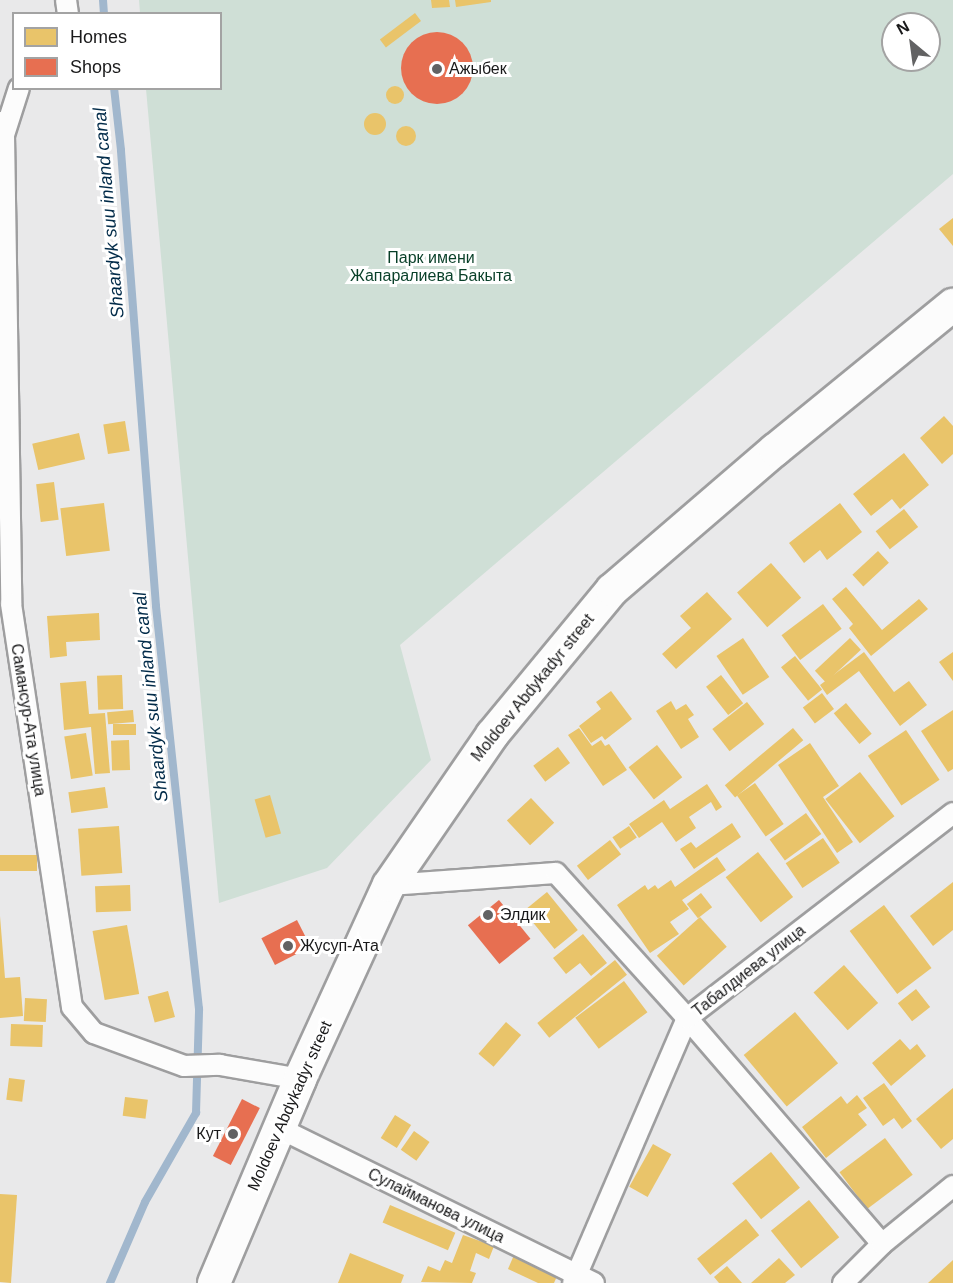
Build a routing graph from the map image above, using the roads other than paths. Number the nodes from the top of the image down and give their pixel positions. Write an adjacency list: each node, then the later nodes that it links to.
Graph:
1 (18, 90): 2 (street, Самансур-Ата улица)
2 (2, 128): 3 (street, Самансур-Ата улица)
3 (3, 280): 8 (street, Самансур-Ата улица)
4 (953, 305): 6 (main road, Moldoev Abdykadyr street)
5 (953, 813): 7 (street, Табалдиева улица)
6 (389, 885): 7 (street); 8 (main road, Moldoev Abdykadyr street)
7 (687, 1018): 11 (street); 12 (street, Табалдиева улица)
8 (300, 1079): 9 (main road, Moldoev Abdykadyr street)
9 (279, 1128): 12 (street, Сулайманова улица); 13 (main road, Moldoev Abdykadyr street)
10 (953, 1186): 11 (street)
11 (882, 1244): 14 (street)
12 (581, 1280)
13 (214, 1283)
14 (843, 1283)

